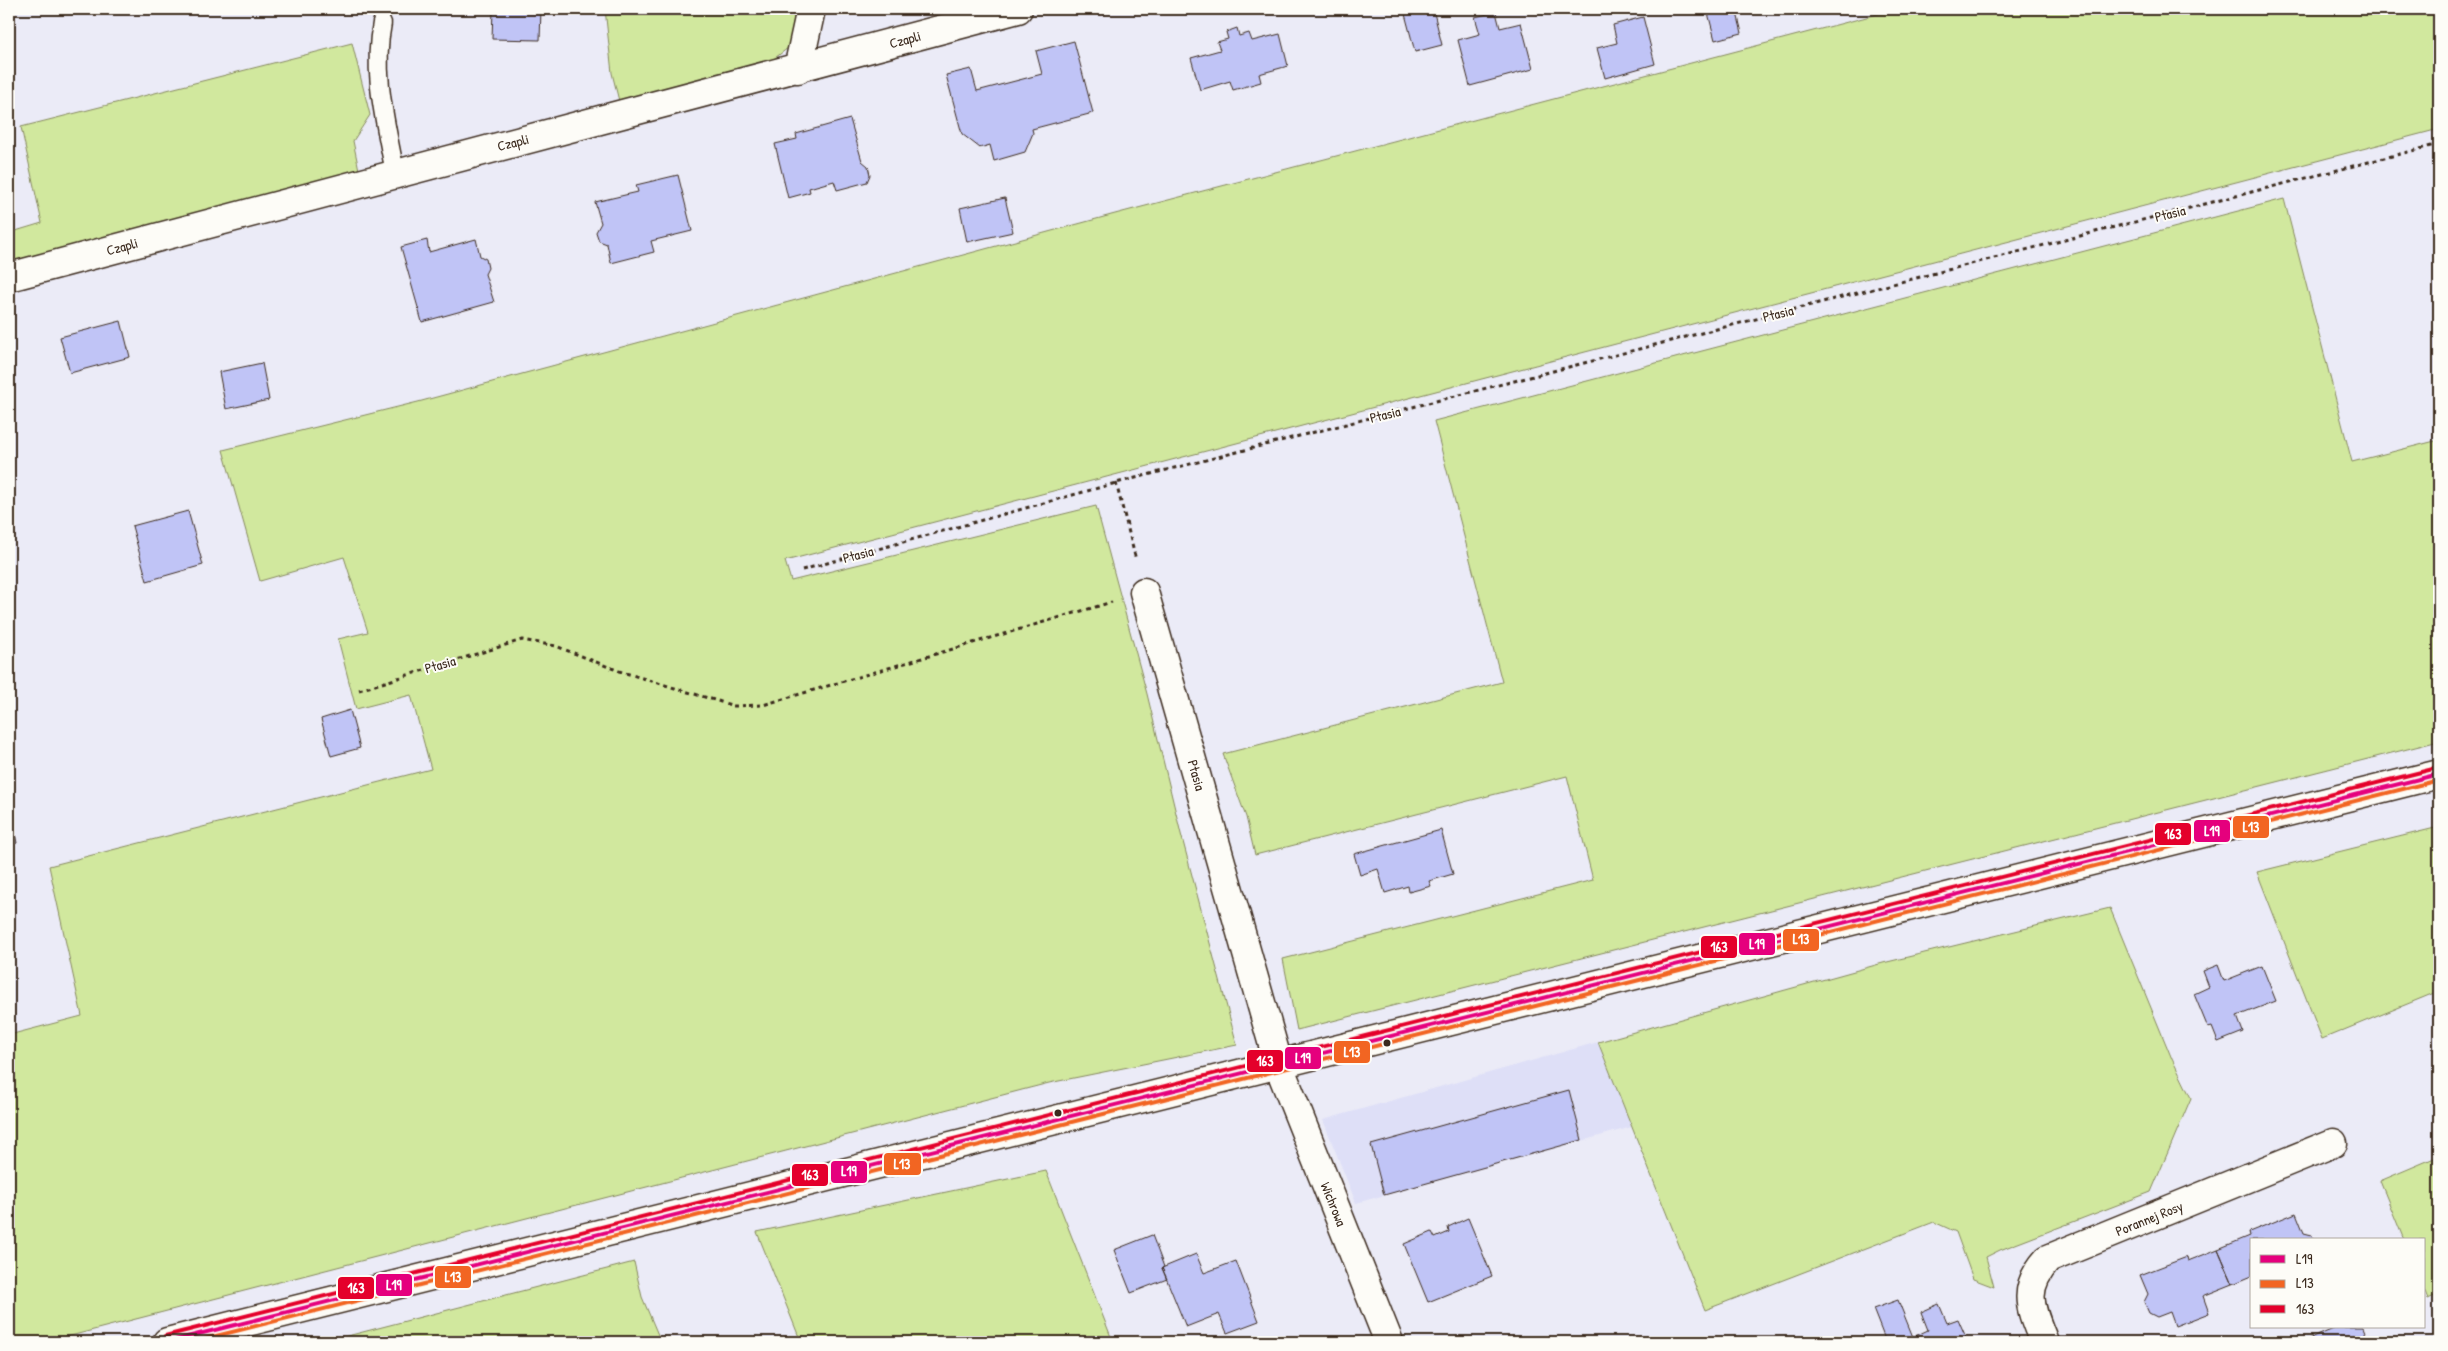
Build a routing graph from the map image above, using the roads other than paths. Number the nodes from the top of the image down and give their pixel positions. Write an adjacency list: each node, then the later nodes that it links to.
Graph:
1 (811, 9): 4 (main road)
2 (1018, 9): 4 (main road, Czapli)
3 (382, 23): 5 (lane)
4 (798, 69): 5 (main road, Czapli)
5 (395, 173): 6 (main road, Czapli)
6 (9, 277)
7 (1144, 592): 9 (main road, Ptasia)
8 (2439, 774): 9 (main road)
9 (1279, 1066): 11 (main road, Wichrowa); 12 (main road)
10 (2333, 1143): 13 (main road, Porannej Rosy)
11 (1385, 1341)
12 (167, 1342)
13 (2044, 1342)

